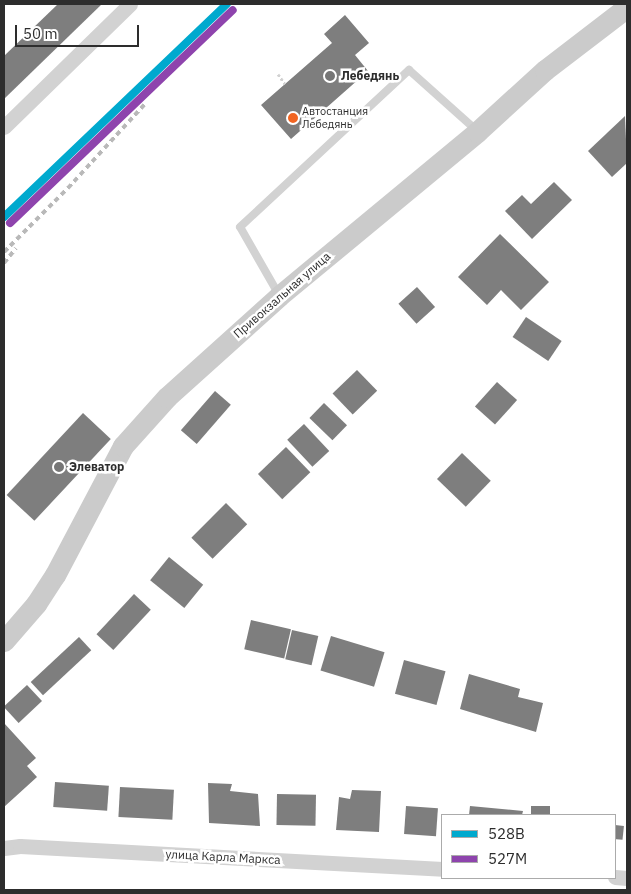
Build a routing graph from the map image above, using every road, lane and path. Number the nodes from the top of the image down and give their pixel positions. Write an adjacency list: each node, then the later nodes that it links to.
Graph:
1 (130, 4): 5 (street)
2 (627, 6): 6 (main road, Привокзальная улица)
3 (278, 74): 4 (path)
4 (285, 84)
5 (4, 127)
6 (477, 132): 7 (main road, Привокзальная улица); 7 (lane)
7 (279, 296): 8 (main road, Привокзальная улица)
8 (4, 641)
9 (4, 848): 10 (street, улица Карла Маркса)
10 (441, 869)

